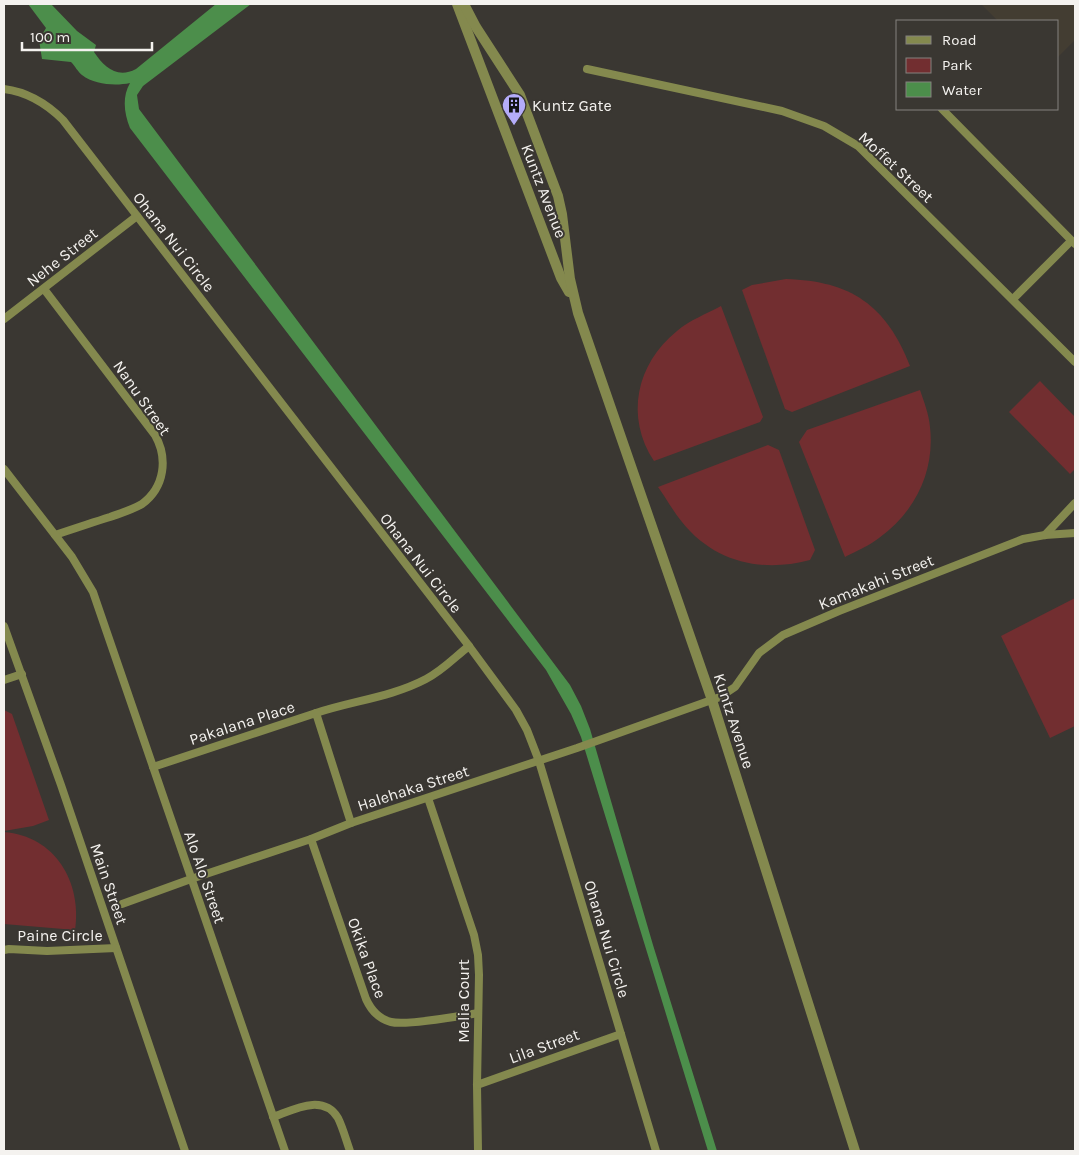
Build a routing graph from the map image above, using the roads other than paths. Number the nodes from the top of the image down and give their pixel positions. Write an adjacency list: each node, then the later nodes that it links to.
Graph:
1 (457, 4): 10 (street, Kuntz Avenue)
2 (464, 4): 10 (street, Kuntz Avenue)
3 (587, 69): 9 (street, Moffet Street)
4 (4, 89): 6 (street, Ohana Nui Circle)
5 (943, 110): 7 (street)
6 (137, 216): 8 (street, Nehe Street); 19 (street, Ohana Nui Circle)
7 (1073, 242): 9 (street)
8 (44, 289): 11 (street, Nehe Street); 16 (street, Nanu Street)
9 (1013, 299): 12 (street, Moffet Street)
10 (575, 304): 22 (street, Kuntz Avenue)
11 (4, 319)
12 (1075, 362)
13 (4, 469): 16 (street)
14 (1075, 503): 17 (street)
15 (1075, 533): 17 (street, Kamakahi Street)
16 (55, 535): 25 (street, Alo Alo Street)
17 (1045, 535): 22 (street, Kamakahi Street)
18 (4, 626): 20 (street, Main Street)
19 (469, 646): 23 (street); 24 (street, Ohana Nui Circle)
20 (22, 674): 21 (street); 31 (street, Main Street)
21 (4, 680)
22 (712, 700): 24 (street, Halehaka Street); 42 (street, Kuntz Avenue)
23 (316, 713): 25 (street, Pakalana Place); 27 (street, Pakalana Place)
24 (539, 760): 26 (street, Halehaka Street); 34 (street, Ohana Nui Circle)
25 (153, 767): 29 (street, Alo Alo Street)
26 (428, 798): 27 (street, Halehaka Street); 33 (street, Melia Court)
27 (351, 823): 28 (street, Halehaka Street)
28 (311, 839): 29 (street, Halehaka Street); 33 (street, Okika Place)
29 (191, 879): 30 (street, Halehaka Street); 36 (street, Alo Alo Street)
30 (122, 904)
31 (116, 948): 32 (street, Paine Circle); 37 (street, Main Street)
32 (4, 950)
33 (478, 1013): 35 (street, Melia Court)
34 (621, 1034): 35 (street, Lila Street); 41 (street, Ohana Nui Circle)
35 (476, 1085): 40 (street, Melia Court)
36 (273, 1117): 38 (street, Alo Alo Street); 39 (street)
37 (185, 1151)
38 (285, 1151)
39 (350, 1151)
40 (478, 1151)
41 (656, 1151)
42 (854, 1151)

